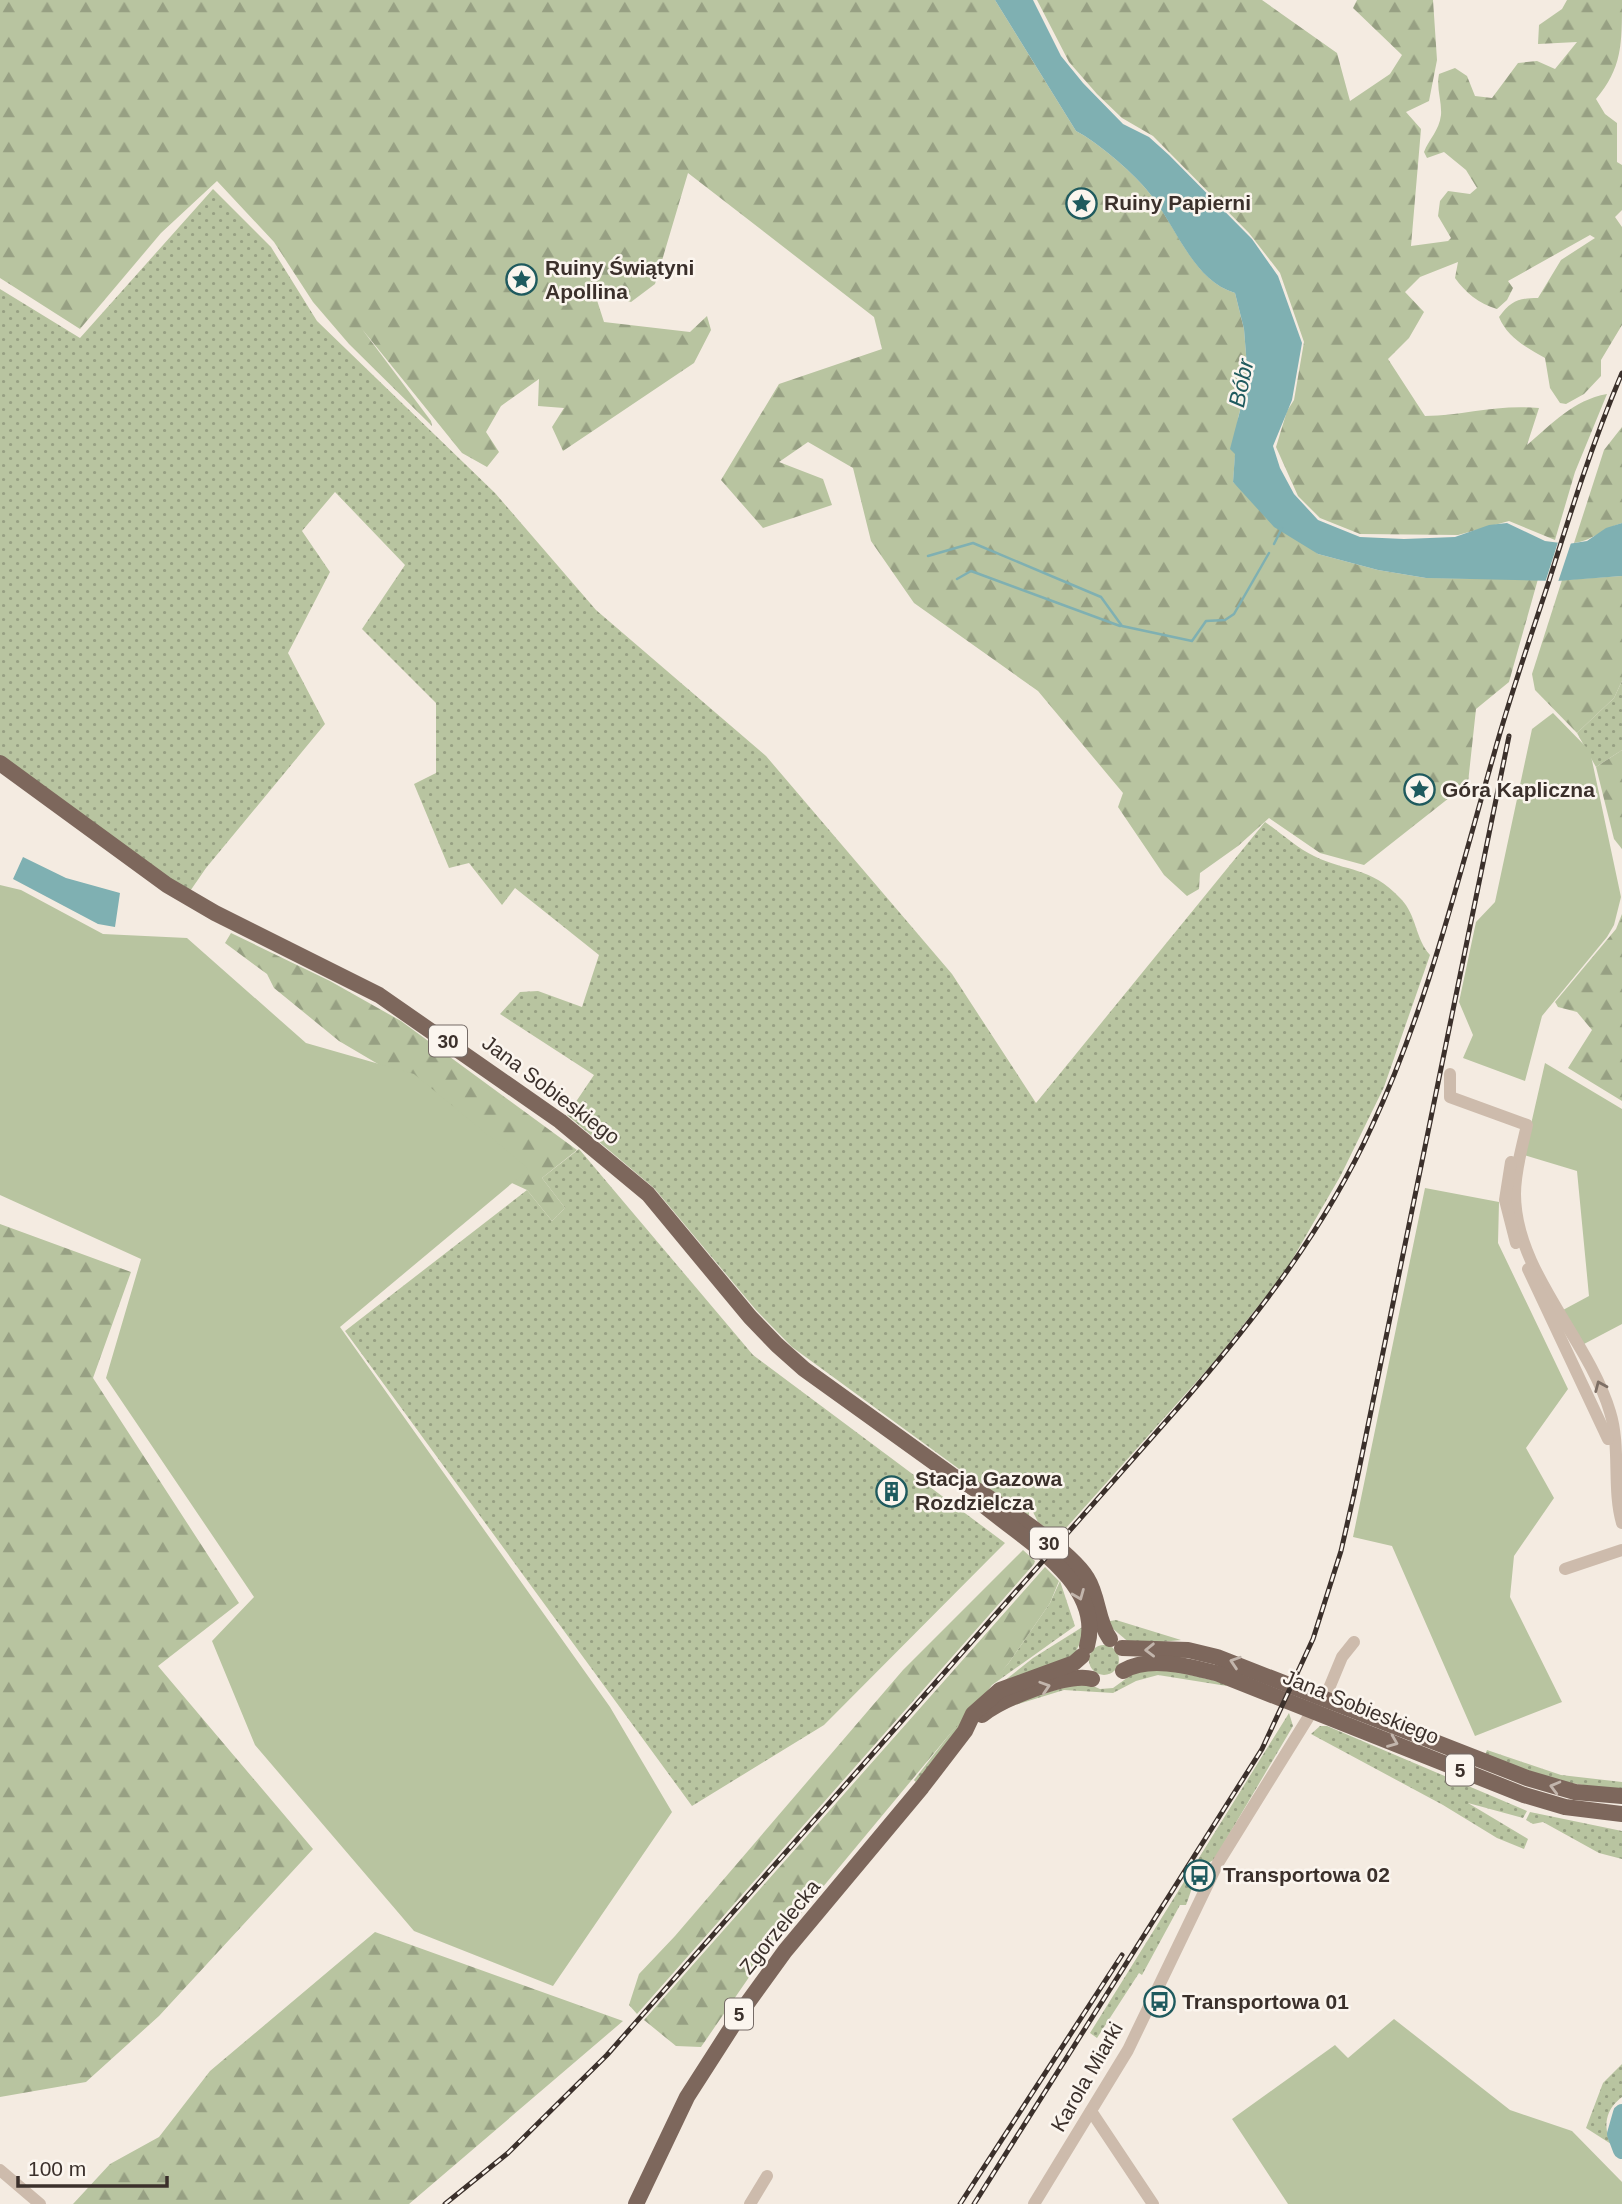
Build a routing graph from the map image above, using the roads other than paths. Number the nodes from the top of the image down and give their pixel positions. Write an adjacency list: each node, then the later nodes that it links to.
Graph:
1 (0, 762): 3 (main road, Jana Sobieskiego / 30)
2 (1450, 1074): 4 (street)
3 (953, 1476): 8 (main road, Jana Sobieskiego / 30); 9 (main road, Jana Sobieskiego / 30, one-way to 9)
4 (1622, 1523)
5 (1622, 1550): 6 (street)
6 (1565, 1569)
7 (1354, 1642): 13 (street)
8 (1116, 1644): 9 (main road, 5); 10 (main road); 12 (main road, Jana Sobieskiego / 5, one-way to 8)
9 (1084, 1651): 11 (main road); 16 (main road, Zgorzelecka / 5)
10 (1123, 1671): 11 (main road, 5); 15 (main road, Jana Sobieskiego / 5)
11 (1092, 1679): 16 (main road, Zgorzelecka / 5, one-way to 11)
12 (1290, 1683): 13 (main road, Jana Sobieskiego / 5); 15 (street)
13 (1325, 1698): 14 (main road, Jana Sobieskiego / 5)
14 (1343, 1705): 15 (street); 17 (main road, Jana Sobieskiego / 5, one-way to 14)
15 (1312, 1709): 18 (main road, Jana Sobieskiego / 5, one-way to 18); 19 (street, Karola Miarki)
16 (965, 1731): 23 (main road, Zgorzelecka / 5)
17 (1622, 1796)
18 (1622, 1814)
19 (1091, 2111): 25 (street, Karola Miarki); 26 (street)
20 (0, 2170): 22 (street)
21 (767, 2176): 24 (street)
22 (40, 2204)
23 (636, 2204)
24 (750, 2204)
25 (1034, 2204)
26 (1153, 2204)

